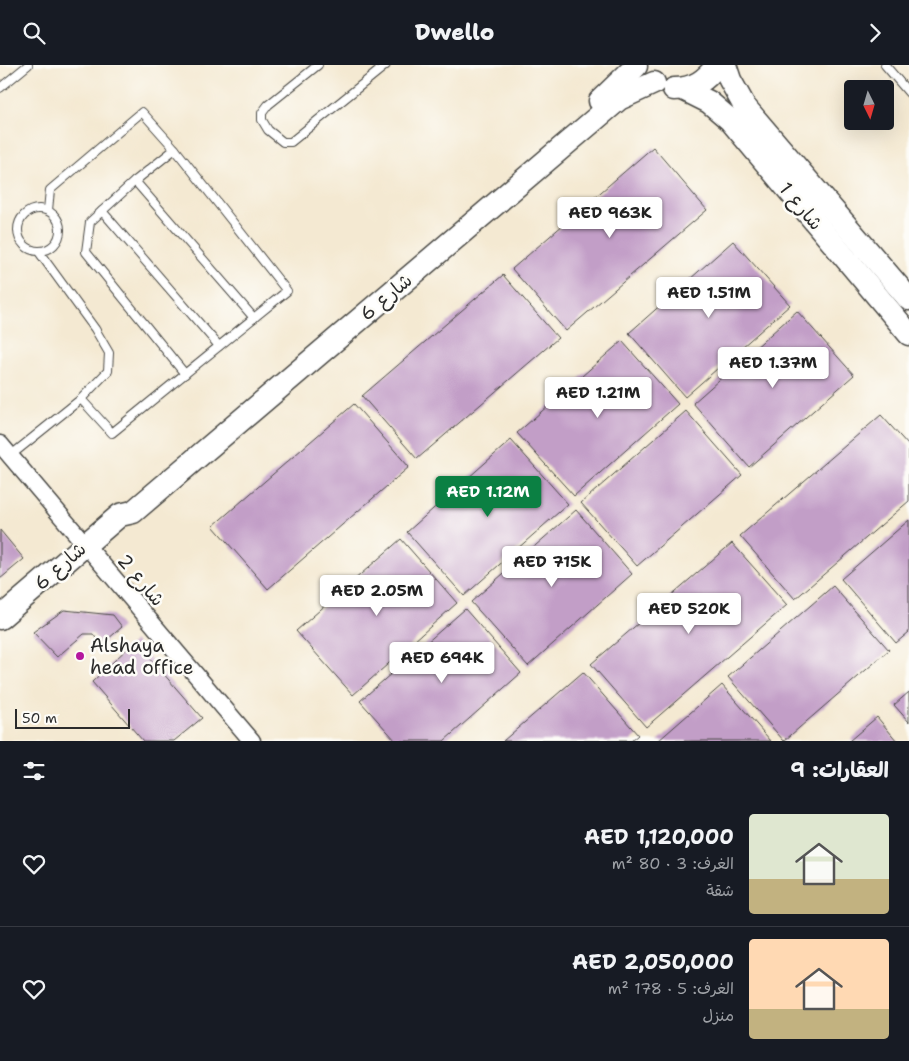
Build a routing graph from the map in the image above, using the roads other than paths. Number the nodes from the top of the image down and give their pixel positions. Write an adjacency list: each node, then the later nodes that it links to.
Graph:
1 (28, 65): 9 (lane)
2 (318, 65): 3 (lane)
3 (386, 65)
4 (636, 65): 8 (street); 24 (street, شارع 6)
5 (717, 65): 10 (street)
6 (725, 65): 17 (street, شارع 1)
7 (885, 65): 11 (lane)
8 (654, 83): 10 (street, شارع 1); 24 (street, شارع 6)
9 (0, 88)
10 (683, 89): 19 (street, شارع 1)
11 (909, 93)
12 (175, 149): 13 (lane); 14 (lane); 18 (lane)
13 (135, 181): 15 (lane); 18 (lane)
14 (48, 210): 16 (lane); 16 (lane)
15 (102, 211): 20 (lane); 21 (lane)
16 (39, 252): 22 (lane)
17 (909, 299)
18 (254, 318): 20 (lane)
19 (909, 334)
20 (219, 346): 21 (lane)
21 (185, 374): 22 (lane)
22 (81, 399): 23 (lane)
23 (5, 450): 25 (street, شارع 2)
24 (120, 515): 25 (street, شارع 6)
25 (85, 545): 26 (street, شارع 6); 27 (street, شارع 2)
26 (0, 617)
27 (252, 741)

